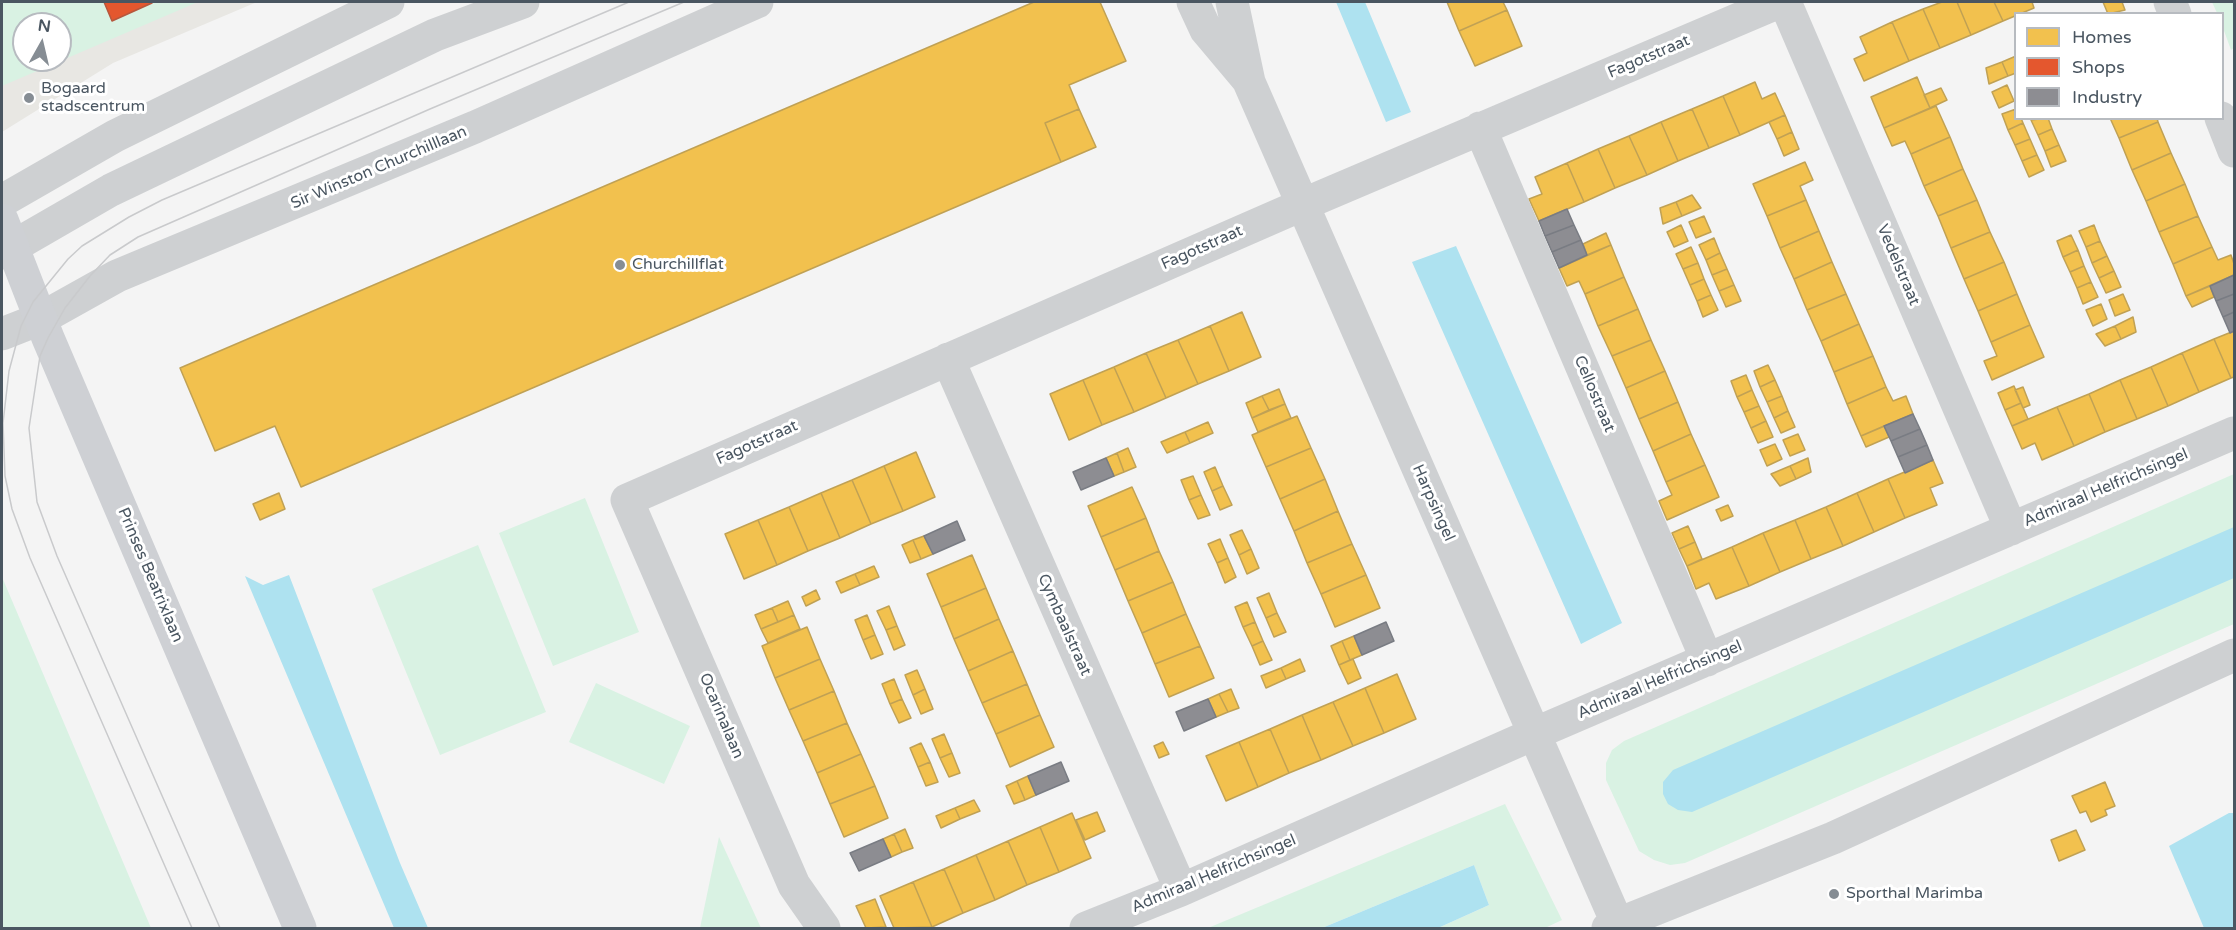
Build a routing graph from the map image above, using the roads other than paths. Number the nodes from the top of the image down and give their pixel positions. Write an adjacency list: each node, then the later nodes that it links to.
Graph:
1 (388, 2): 12 (street)
2 (523, 2): 14 (street)
3 (757, 2): 15 (street, Sir Winston Churchilllaan)
4 (1193, 2): 8 (street, Harpsingel)
5 (1232, 2): 8 (street, Harpsingel)
6 (1779, 2): 10 (street, Fagotstraat)
7 (1785, 2): 20 (street, Vedelstraat)
8 (1249, 82): 13 (street, Harpsingel)
9 (2222, 120): 11 (street)
10 (1480, 128): 13 (street, Fagotstraat); 22 (street, Cellostraat)
11 (2235, 151)
12 (2, 201)
13 (1304, 204): 17 (street, Fagotstraat); 23 (street, Harpsingel)
14 (5, 240): 15 (main road, Prinses Beatrixlaan)
15 (40, 319): 16 (street, Sir Winston Churchilllaan); 26 (main road, Prinses Beatrixlaan)
16 (2, 334)
17 (948, 359): 19 (street, Fagotstraat); 24 (street, Cymbaalstraat)
18 (2235, 433): 20 (street, Admiraal Helfrichsingel)
19 (627, 500): 27 (street, Ocarinalaan)
20 (2011, 530): 22 (street, Admiraal Helfrichsingel)
21 (2235, 655): 25 (street)
22 (1707, 660): 23 (street, Admiraal Helfrichsingel)
23 (1536, 733): 24 (street, Admiraal Helfrichsingel); 25 (street, Harpsingel)
24 (1180, 890): 28 (street, Admiraal Helfrichsingel)
25 (1613, 927)
26 (300, 928)
27 (824, 928)
28 (1086, 928)

